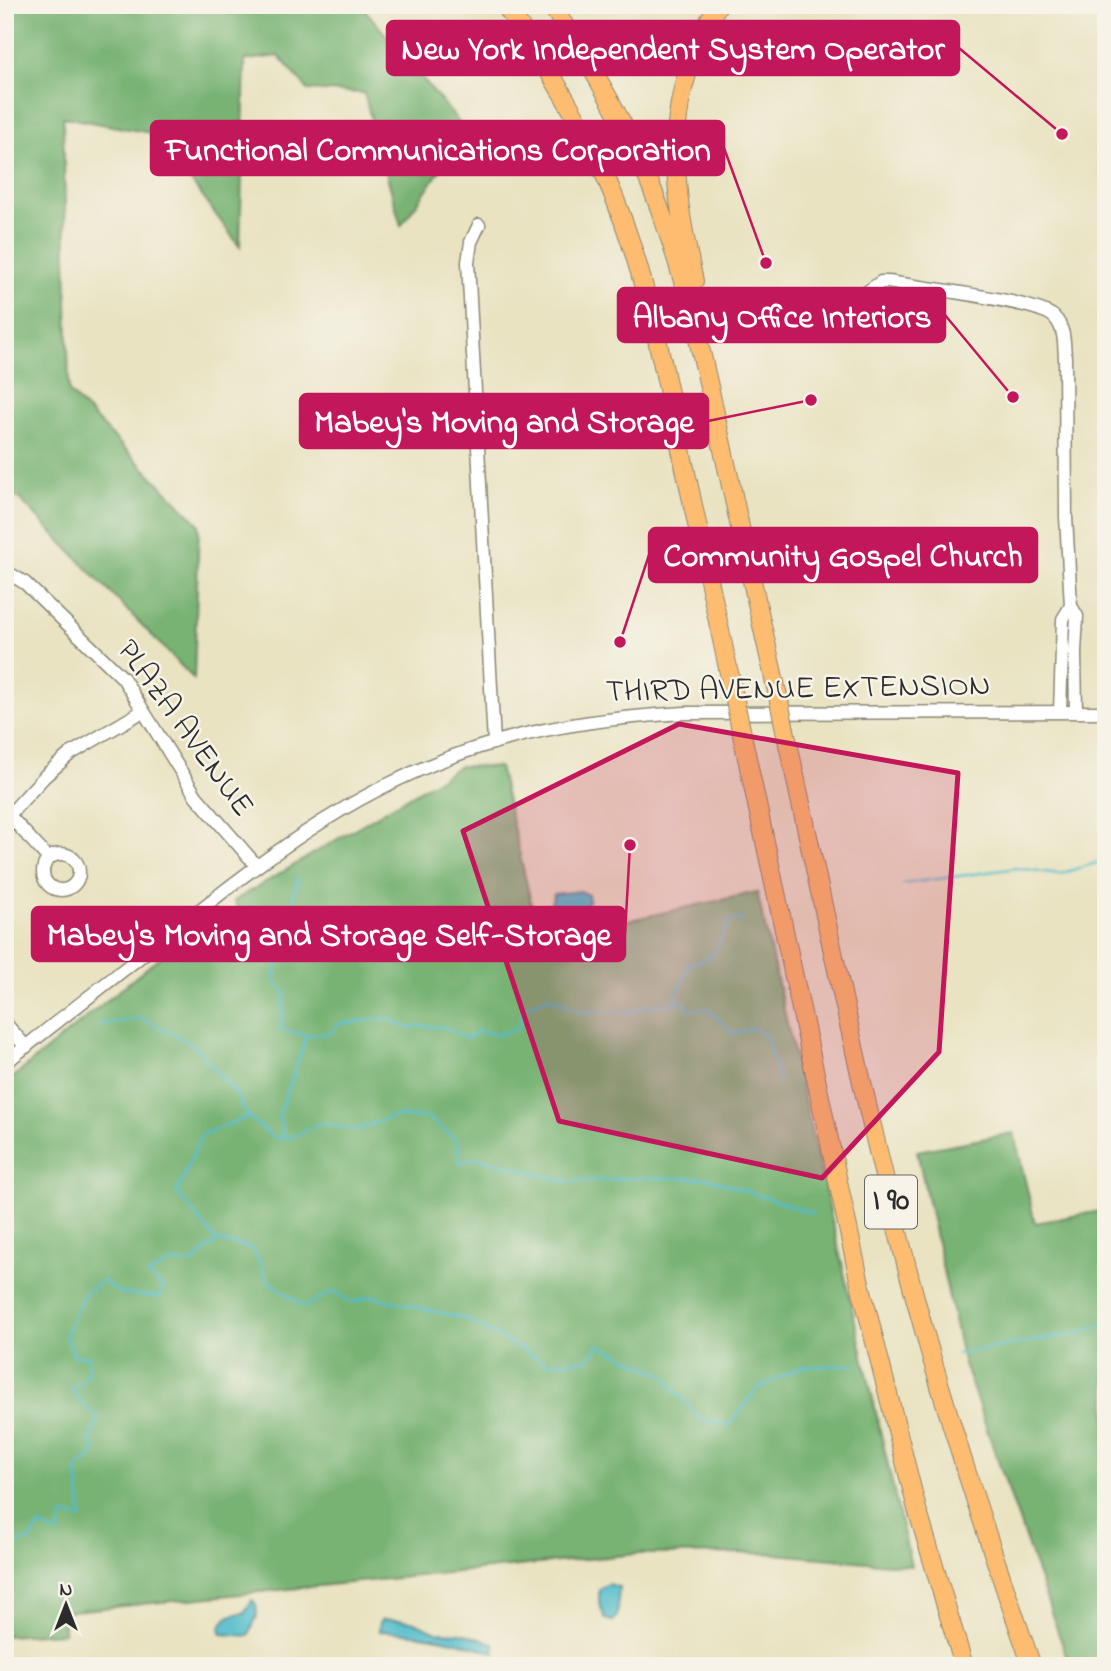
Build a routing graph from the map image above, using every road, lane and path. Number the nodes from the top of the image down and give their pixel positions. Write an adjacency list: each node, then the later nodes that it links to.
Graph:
1 (505, 5): 20 (highway, I 90, bridge)
2 (551, 5): 6 (highway, I 90)
3 (718, 5): 6 (highway)
4 (480, 225): 13 (street)
5 (867, 292): 8 (street)
6 (718, 426): 21 (highway, I 90, bridge)
7 (5, 571): 9 (street, PLAZA AVENUE)
8 (1071, 606): 10 (street); 11 (street)
9 (144, 711): 14 (street); 16 (street, PLAZA AVENUE)
10 (1060, 712): 11 (street, THIRD AVENUE EXTENSION); 13 (street, THIRD AVENUE EXTENSION)
11 (1076, 712): 12 (street, THIRD AVENUE EXTENSION)
12 (1106, 712)
13 (494, 743): 16 (street, THIRD AVENUE EXTENSION)
14 (7, 813): 15 (street)
15 (48, 859)
16 (256, 865): 18 (street, THIRD AVENUE EXTENSION)
17 (5, 1023): 18 (street)
18 (26, 1047): 19 (street, THIRD AVENUE EXTENSION)
19 (5, 1063)
20 (964, 1666)
21 (1032, 1666)

